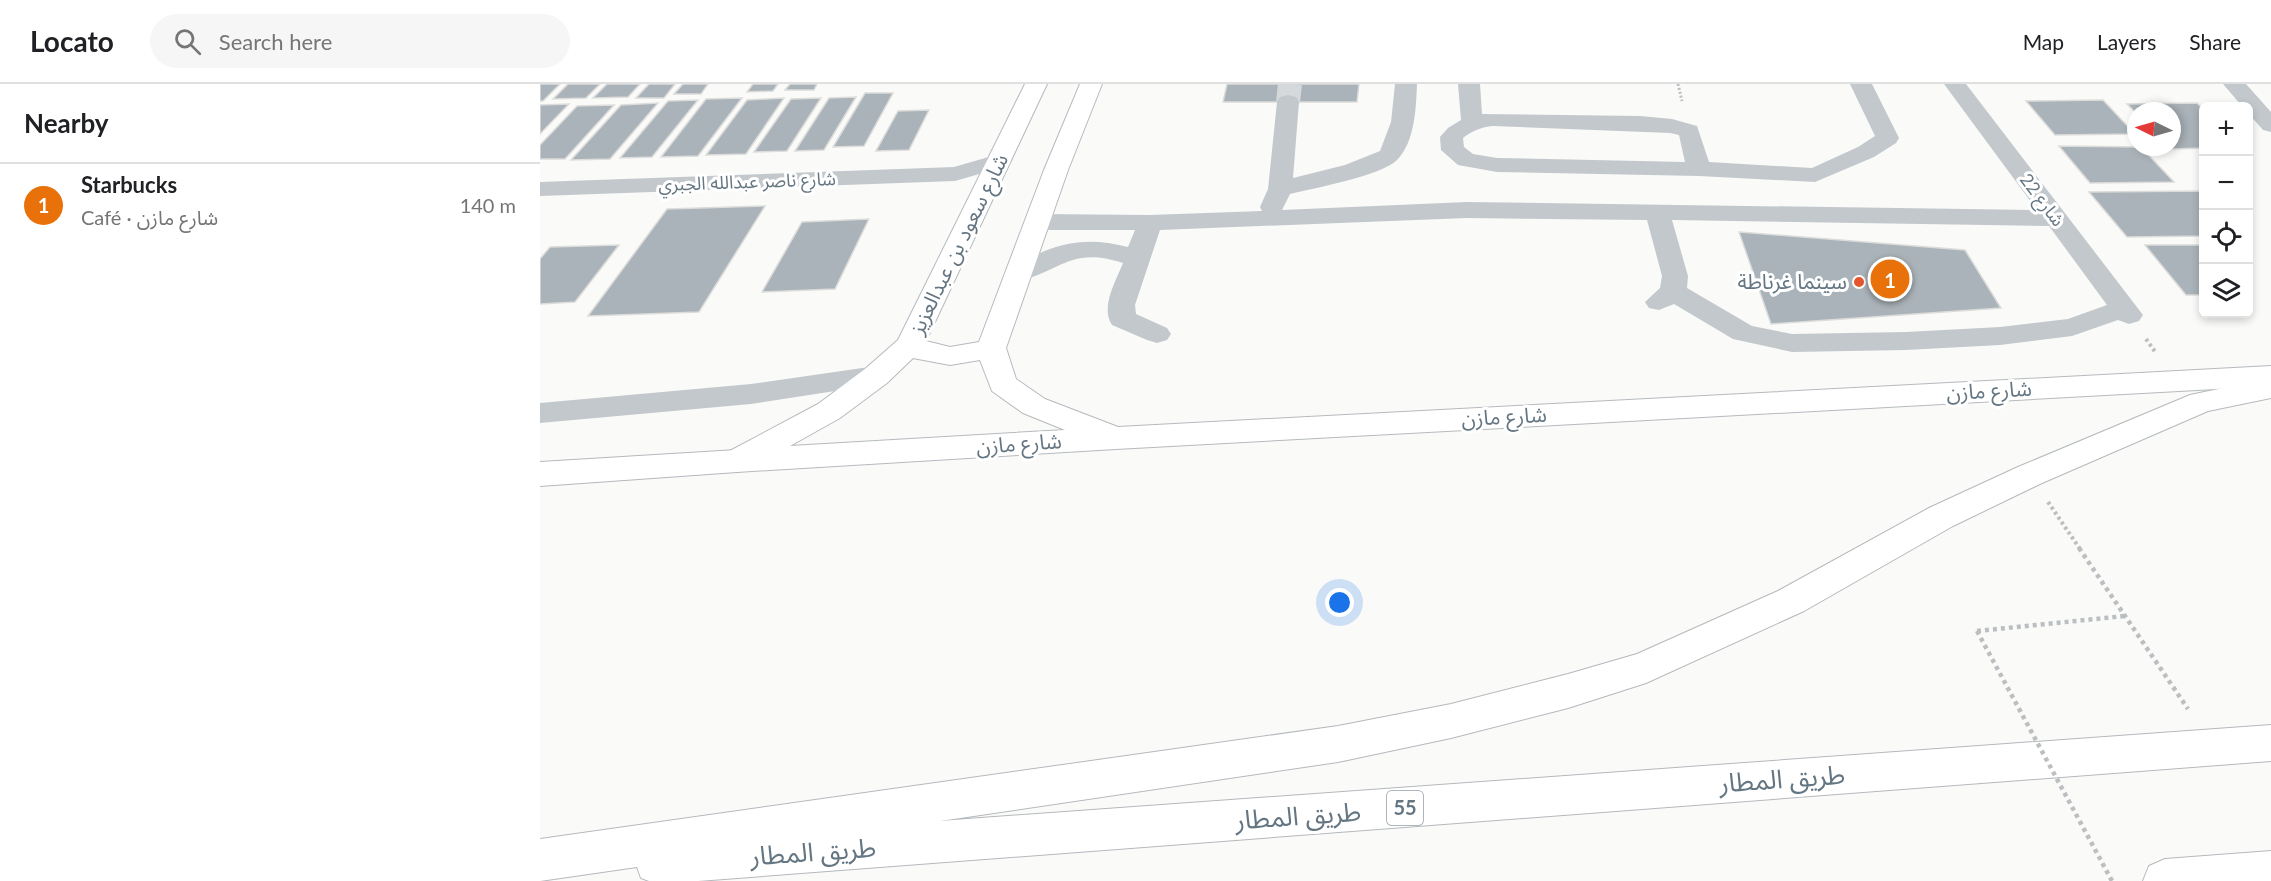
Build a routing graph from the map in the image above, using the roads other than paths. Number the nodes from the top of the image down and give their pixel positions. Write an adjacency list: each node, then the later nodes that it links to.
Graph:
1 (1036, 84): 12 (main road, شارع سعود بن عبدالعزيز)
2 (1102, 84): 8 (street)
3 (1406, 84): 18 (street)
4 (1469, 84): 10 (street)
5 (1861, 84): 15 (street)
6 (1955, 84): 21 (street, شارع 22)
7 (2234, 84): 11 (street)
8 (1086, 95): 23 (main road)
9 (1288, 102): 18 (street)
10 (1472, 122): 13 (street); 13 (street)
11 (2271, 125)
12 (999, 161): 14 (street, شارع ناصر عبدالله الجبري); 16 (main road, شارع سعود بن عبدالعزيز)
13 (1699, 169): 15 (street)
14 (955, 174): 16 (street, شارع ناصر عبدالله الجبري); 17 (street, شارع ناصر عبدالله الجبري)
15 (1815, 175): 20 (street)
16 (986, 187): 28 (main road, شارع سعود بن عبدالعزيز)
17 (540, 189)
18 (1280, 189): 22 (street)
19 (1657, 211): 20 (street); 21 (street, شارع 22); 22 (street)
20 (1831, 213): 21 (street)
21 (2055, 218)
22 (1266, 219): 24 (street)
23 (1037, 222): 24 (street); 26 (main road)
24 (1150, 223): 25 (street)
25 (1138, 259): 26 (street); 27 (street)
26 (1017, 274): 29 (main road)
27 (1157, 334)
28 (910, 345): 29 (main road); 30 (main road, شارع سعود بن عبدالعزيز)
29 (991, 348): 34 (main road)
30 (876, 376): 33 (street); 35 (main road, شارع سعود بن عبدالعزيز)
31 (2271, 376): 34 (main road, شارع مازن)
32 (2271, 388): 38 (main road)
33 (540, 413)
34 (1116, 438): 35 (main road, شارع مازن)
35 (737, 461): 36 (main road, شارع مازن)
36 (540, 474)
37 (2271, 743): 39 (main road, طريق المطار / 55)
38 (540, 860)
39 (540, 872)
40 (2271, 872): 41 (main road)
41 (2165, 881)

